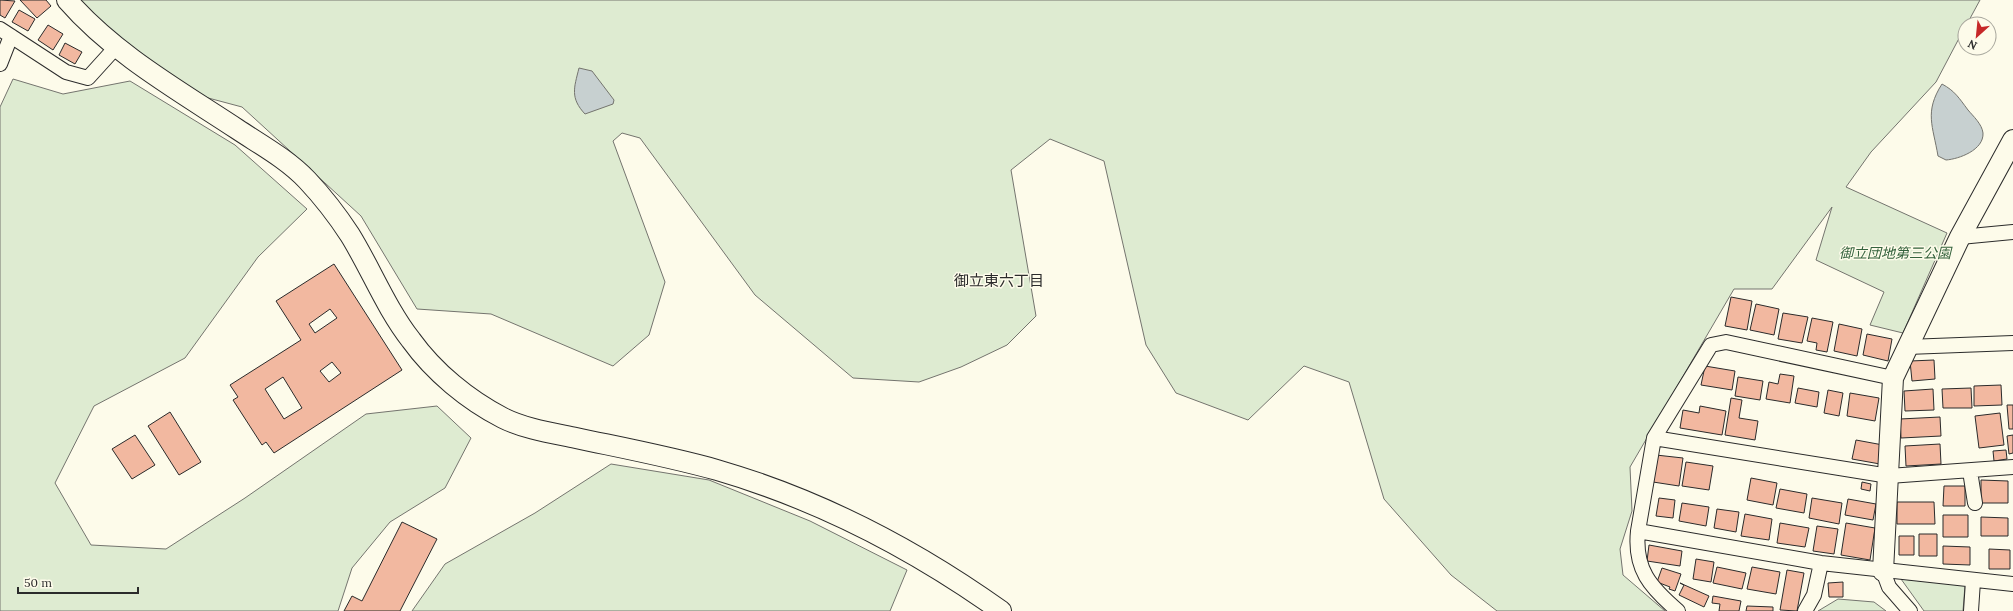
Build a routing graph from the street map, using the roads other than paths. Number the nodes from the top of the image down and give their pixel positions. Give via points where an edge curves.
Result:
1 (67, 0) edge
2 (5, 33) edge
3 (117, 46) junction
4 (0, 64) edge
5 (2013, 140) edge
6 (2013, 232) edge
7 (1960, 237) junction
8 (2013, 343) edge
9 (1907, 347) junction
10 (1893, 378) junction
11 (1654, 438) junction
12 (2013, 467) edge
13 (1970, 471) junction
14 (1889, 476) junction
15 (1975, 503) dead end
16 (1638, 531) junction
17 (1821, 563) junction
18 (1883, 571) junction
19 (1974, 580) junction
20 (2013, 584) edge
21 (1001, 611) edge
22 (1678, 611) edge
23 (1805, 611) edge
24 (1910, 611) edge
25 (1971, 611) edge

1 - 3 street
2 - 3 street via 66,72 88,78
2 - 4 street
3 - 21 street via 153,74 277,154 305,178 350,235 410,340 432,366 480,405 506,419 543,431 717,470 816,505 918,556
5 - 7 street
6 - 7 street
7 - 9 street
8 - 9 street
9 - 10 street
10 - 11 street via 1726,342 1711,345
10 - 14 street
11 - 14 street
11 - 16 street
12 - 13 street
13 - 14 street
13 - 15 street
14 - 18 street
16 - 17 street
16 - 22 street via 1636,548 1640,568 1661,596
17 - 18 street
17 - 23 street via 1814,595
18 - 19 street
18 - 24 street via 1889,587
19 - 20 street
19 - 25 street

